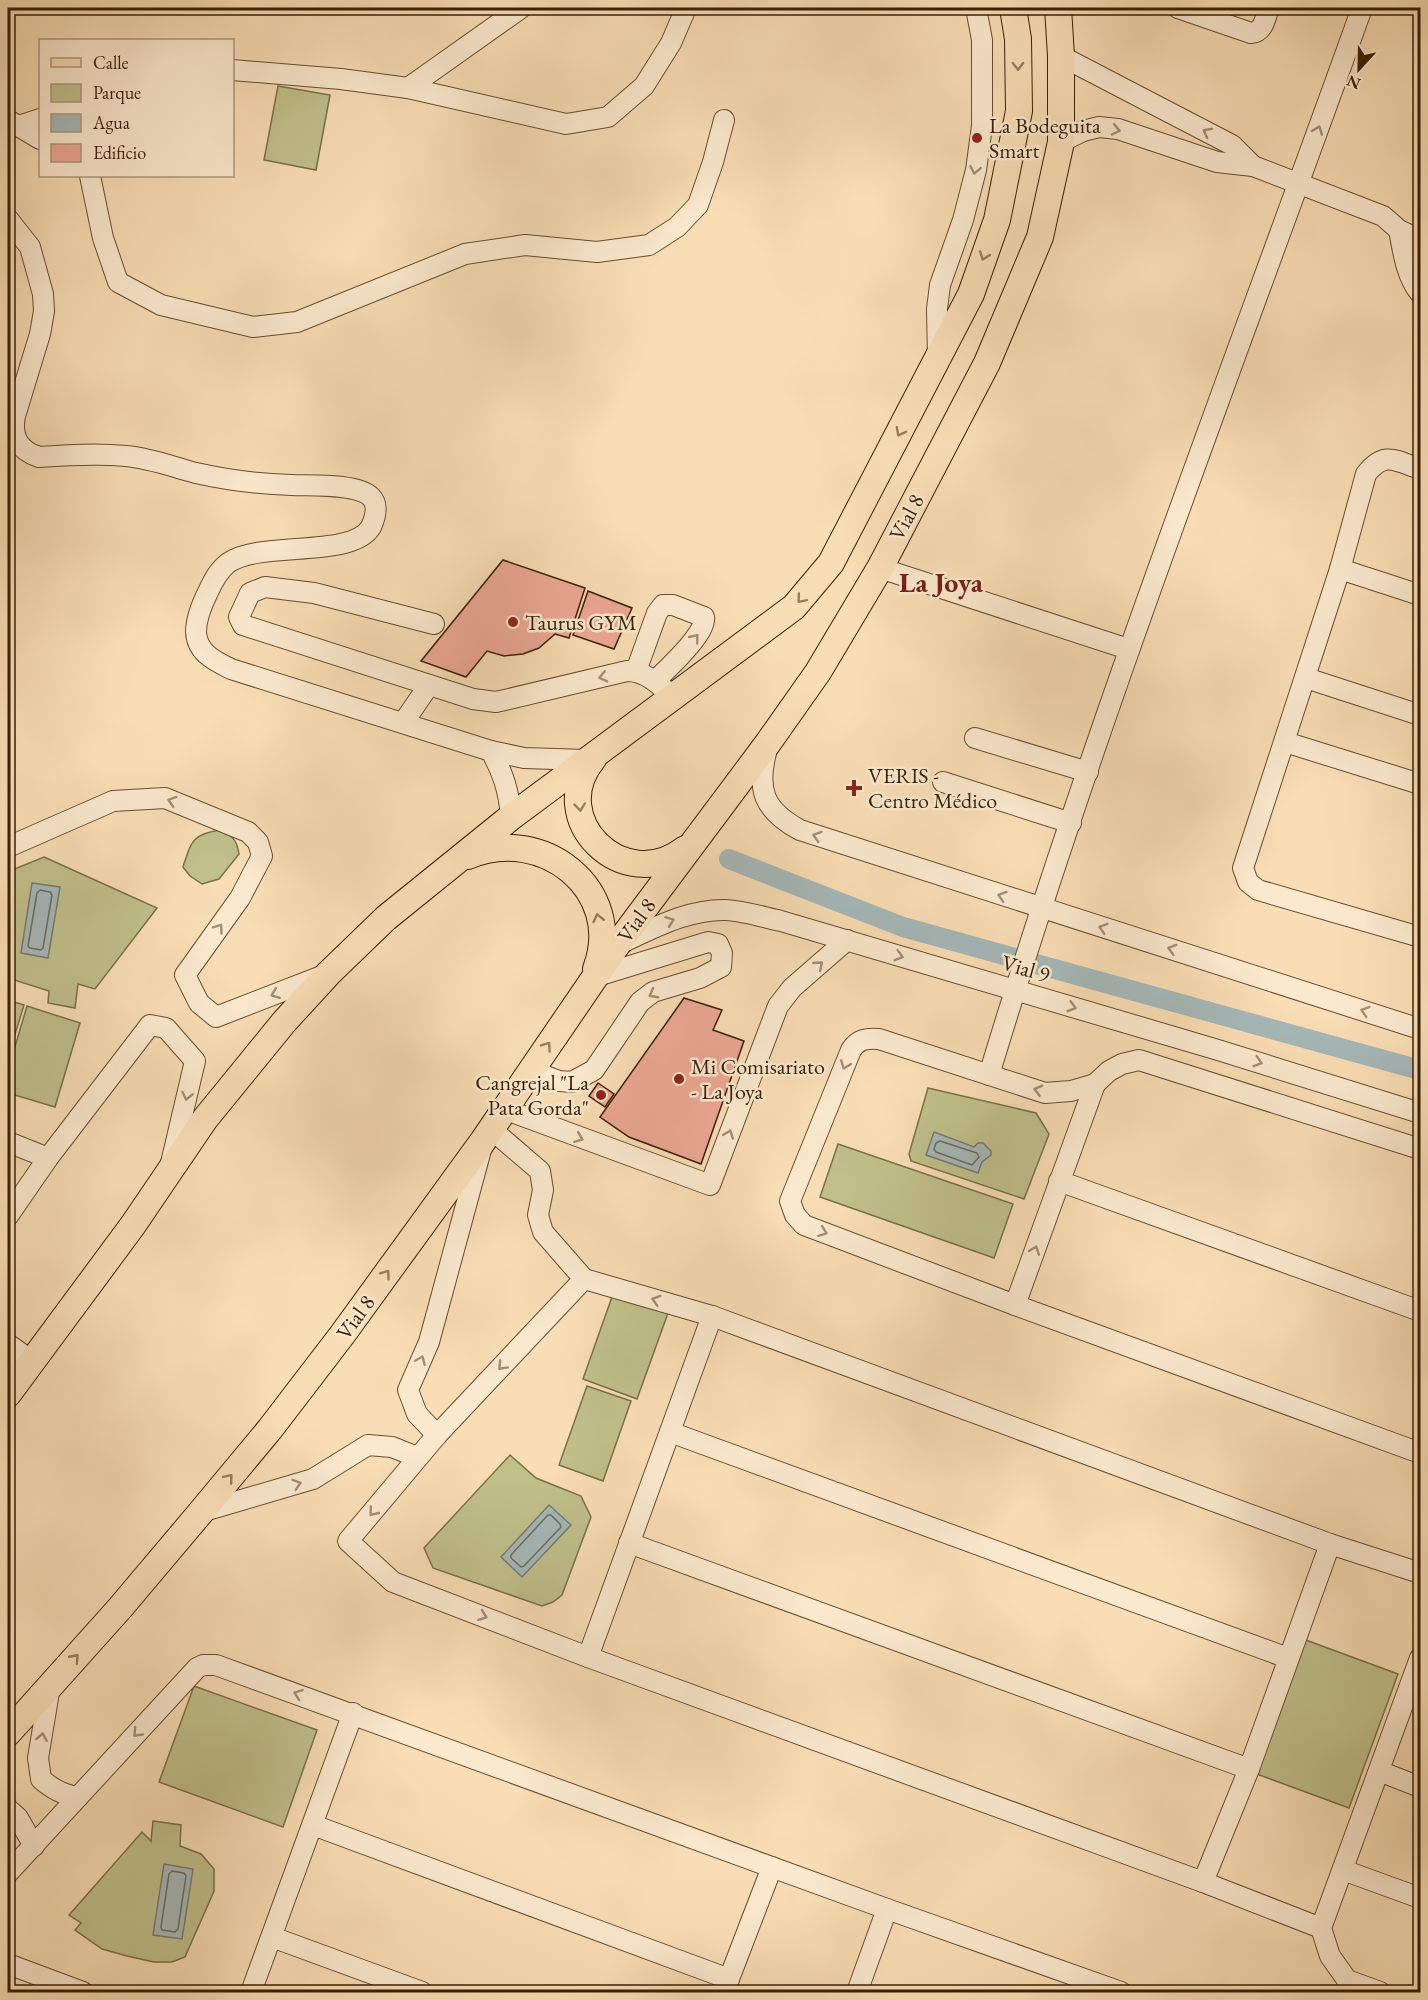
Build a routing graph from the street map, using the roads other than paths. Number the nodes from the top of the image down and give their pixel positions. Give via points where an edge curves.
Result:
1 (521, 8) edge
2 (686, 8) edge
3 (976, 8) edge
4 (1013, 8) edge
5 (1058, 8) edge
6 (1178, 8) edge
7 (1269, 8) edge
8 (1362, 8) edge
9 (1062, 56) junction
10 (234, 70) edge
11 (408, 88) junction
12 (39, 119) edge
13 (724, 120) dead end
14 (13, 123) edge
15 (39, 138) edge
16 (1061, 142) junction
17 (1253, 166) junction
18 (90, 177) edge
19 (1307, 188) junction
20 (8, 219) edge
21 (1399, 230) junction
22 (1420, 243) edge
23 (1420, 293) edge
24 (938, 358) junction
25 (1420, 469) edge
26 (880, 568) junction
27 (1340, 569) junction
28 (1420, 595) edge
29 (434, 624) dead end
30 (1128, 649) junction
31 (636, 671) junction
32 (1306, 678) junction
33 (429, 685) junction
34 (664, 689) junction
35 (1420, 715) edge
36 (403, 723) junction
37 (975, 738) dead end
38 (1285, 742) junction
39 (768, 743) junction
40 (490, 751) junction
41 (592, 757) junction
42 (1088, 772) junction
43 (943, 782) dead end
44 (1420, 784) edge
45 (511, 817) junction
46 (1071, 823) junction
47 (696, 837) junction
48 (8, 847) edge
49 (448, 866) junction
50 (1042, 909) junction
51 (1420, 937) edge
52 (847, 940) junction
53 (617, 945) junction
54 (329, 973) junction
55 (589, 985) junction
56 (1016, 990) junction
57 (1420, 1029) edge
58 (530, 1070) junction
59 (989, 1076) junction
60 (1095, 1084) junction
61 (1420, 1113) edge
62 (493, 1126) junction
63 (8, 1142) edge
64 (1420, 1149) edge
65 (48, 1158) junction
66 (169, 1171) junction
67 (1059, 1181) junction
68 (8, 1215) edge
69 (584, 1279) junction
70 (1015, 1305) junction
71 (1420, 1311) edge
72 (712, 1316) junction
73 (8, 1344) edge
74 (18, 1374) edge
75 (670, 1432) junction
76 (437, 1435) junction
77 (1420, 1453) edge
78 (417, 1458) junction
79 (201, 1512) junction
80 (630, 1543) junction
81 (1330, 1544) junction
82 (1420, 1573) edge
83 (588, 1656) junction
84 (1288, 1658) junction
85 (1420, 1658) edge
86 (1417, 1679) edge
87 (50, 1686) junction
88 (353, 1713) junction
89 (8, 1733) edge
90 (1249, 1769) junction
91 (1379, 1771) junction
92 (1420, 1787) edge
93 (78, 1797) junction
94 (8, 1809) edge
95 (313, 1825) junction
96 (34, 1846) junction
97 (772, 1867) junction
98 (1342, 1870) junction
99 (8, 1873) edge
100 (1203, 1881) junction
101 (1420, 1898) edge
102 (887, 1909) junction
103 (1322, 1928) junction
104 (272, 1937) junction
105 (8, 1964) edge
106 (727, 1986) edge
107 (83, 1992) edge
108 (251, 1992) edge
109 (422, 1992) edge
110 (857, 1992) edge
111 (1121, 1992) edge
112 (1380, 1992) edge

1 - 11 street
2 - 11 street via 644,86 608,117 566,124
3 -> 24 street via 982,40 982,126 963,220 940,285
4 -> 24 main road, Vial 8 via 1018,39 1019,111 997,220 971,294
5 - 9 main road, Vial 8
6 - 7 street via 1251,33 1261,29
19 -> 8 street
9 - 16 main road, Vial 8
17 -> 9 street via 1232,145
10 - 11 street
12 - 14 street
13 - 18 street via 698,205 677,227 649,245 597,252 525,245 465,254 297,322 253,327 162,305 118,282 103,238
14 - 15 street
16 -> 17 street via 1099,127 1118,129 1217,162
16 - 26 main road, Vial 8 via 1040,237 992,353
17 - 19 street
19 - 21 street via 1383,216
19 - 30 street
20 - 36 street via 30,247 44,311 12,427 16,440 39,457 126,456 218,477 268,485 336,487 358,490 371,497 376,513 364,536 322,546 263,552 230,562 216,575 206,596 196,636 210,658 231,669
21 - 22 street
21 - 23 street via 1405,261
24 -> 34 main road, Vial 8 via 831,563 794,607
25 - 27 street via 1390,459 1376,463 1366,474
26 - 30 street
26 - 39 main road, Vial 8 via 818,672
27 - 28 street
27 - 32 street
29 - 33 street via 314,593 265,587 250,592 239,617 243,625
30 - 42 street
31 -> 33 street via 496,702
31 - 34 street
34 -> 31 street via 704,626 704,618 673,605 663,605
32 - 35 street
32 - 38 street
33 - 36 street
34 - 41 main road, Vial 8
36 - 40 street
37 - 42 street
38 - 44 street
38 - 51 street via 1243,868 1248,882 1258,890
39 - 47 main road, Vial 8
50 -> 39 street via 785,822 773,812 762,787
40 - 41 street via 555,761
40 - 45 street via 502,772
41 - 45 main road, Vial 8
41 -> 47 main road via 582,776 578,802 585,828 601,849 625,862 652,864 677,855
42 - 46 street
43 - 46 street
45 - 49 main road, Vial 8
46 - 50 street
47 - 53 main road, Vial 8
54 -> 48 street via 216,1017 199,1003 184,975 240,898 262,856 258,842 248,831 165,798 113,801
49 - 54 main road, Vial 8
55 -> 49 main road via 597,966 601,935 595,905 573,873 541,852 510,847 480,851
50 - 56 street
57 -> 50 street
53 -> 52 street, Vial 9 via 684,916 725,910
52 -> 56 street, Vial 9
62 -> 52 street via 710,1185 778,1006 792,988
53 - 55 main road, Vial 8
54 - 66 main road, Vial 8 via 233,1083
58 -> 55 main road, Vial 8
55 -> 58 street via 708,942 718,944 722,953 721,967 700,978 653,992 640,1002 594,1070 573,1082
56 - 59 street
56 -> 61 street, Vial 9
58 - 62 main road, Vial 8
60 -> 59 street via 1045,1093
59 -> 70 street via 879,1039 858,1042 850,1050 790,1201 804,1225
60 - 64 street via 1109,1071 1138,1060
60 - 67 street
62 - 69 street via 540,1171 543,1190 538,1215 543,1232
76 -> 62 street via 417,1414 408,1390 429,1342
79 -> 62 main road, Vial 8 via 335,1344
63 - 65 street
65 -> 66 street via 150,1025 166,1028 195,1061
65 - 68 street
66 - 74 main road, Vial 8 via 133,1225
70 -> 67 street
67 - 71 street
72 -> 69 street
69 -> 76 street
70 - 77 street
72 - 75 street
72 - 81 street
73 - 74 street
75 - 80 street
75 - 84 street
76 - 78 street
79 -> 78 street via 313,1479 368,1445 392,1446
78 -> 83 street via 348,1541 393,1582
87 -> 79 main road, Vial 8
80 - 83 street
80 - 90 street
81 - 82 street
81 - 84 street
83 - 100 street
84 - 90 street
85 - 86 street
86 - 91 street
87 - 89 main road, Vial 8
93 -> 87 street via 53,1789 41,1779 38,1758
88 -> 93 street via 222,1666 203,1665
88 - 95 street
88 - 97 street
90 - 100 street
91 - 92 street
91 - 98 street
93 - 96 street
94 - 96 street via 18,1818
95 - 104 street
95 - 106 street
96 - 99 street
97 - 102 street
97 - 106 street
98 - 101 street
98 - 103 street
100 - 103 street
102 - 110 street
102 - 111 street
103 - 112 street via 1330,1956 1347,1980
104 - 108 street
104 - 109 street
105 - 107 street

